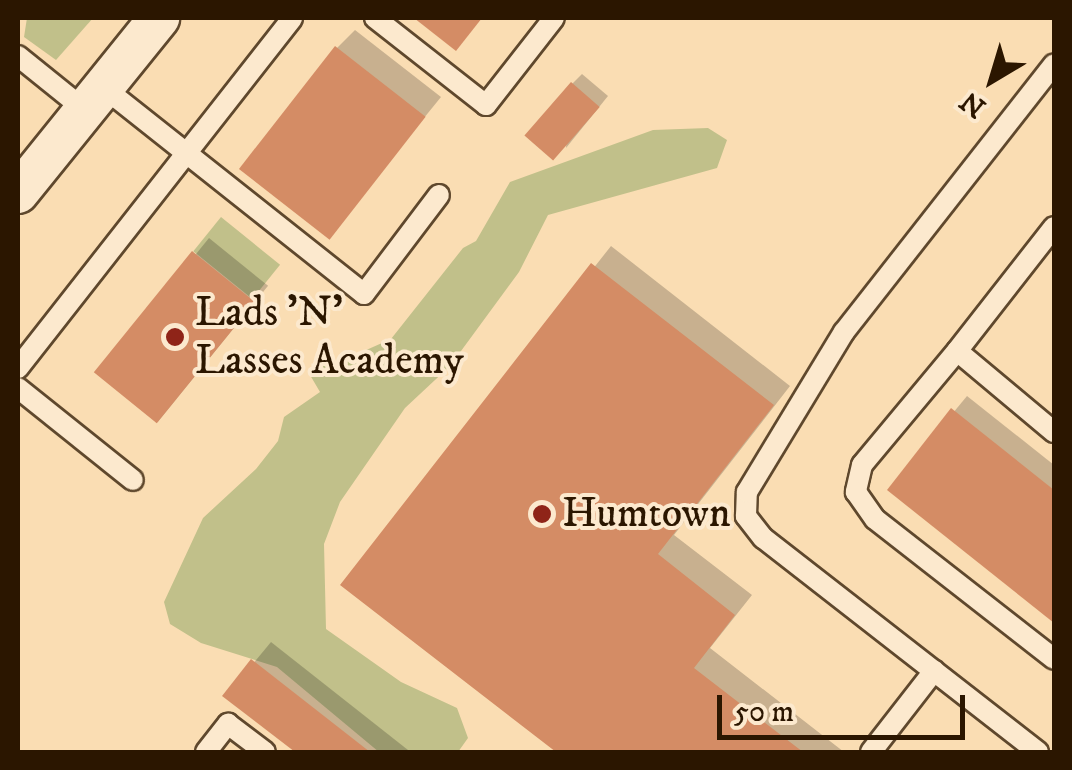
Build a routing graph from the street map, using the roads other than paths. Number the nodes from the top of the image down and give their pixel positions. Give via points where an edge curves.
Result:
1 (159, 18) edge
2 (292, 18) edge
3 (375, 18) edge
4 (554, 18) edge
5 (18, 56) edge
6 (1054, 64) edge
7 (94, 99) junction
8 (186, 153) junction
9 (18, 193) edge
10 (439, 195) dead end
11 (1054, 227) edge
12 (957, 352) junction
13 (18, 368) edge
14 (18, 388) edge
15 (1054, 432) edge
16 (134, 480) dead end
17 (1054, 659) edge
18 (934, 672) junction
19 (875, 751) edge
20 (206, 752) edge
21 (265, 752) edge
22 (1038, 752) edge

1 - 7 street
2 - 8 lane
3 - 4 lane via 486,105
5 - 7 lane
6 - 18 lane via 844,332 747,492 746,516 763,538
7 - 8 lane
7 - 9 street
8 - 10 lane via 364,294
8 - 13 lane
11 - 12 lane
12 - 15 lane
12 - 17 lane via 862,466 856,492 875,519
14 - 16 lane
18 - 19 lane
18 - 22 lane
20 - 21 lane via 228,724

